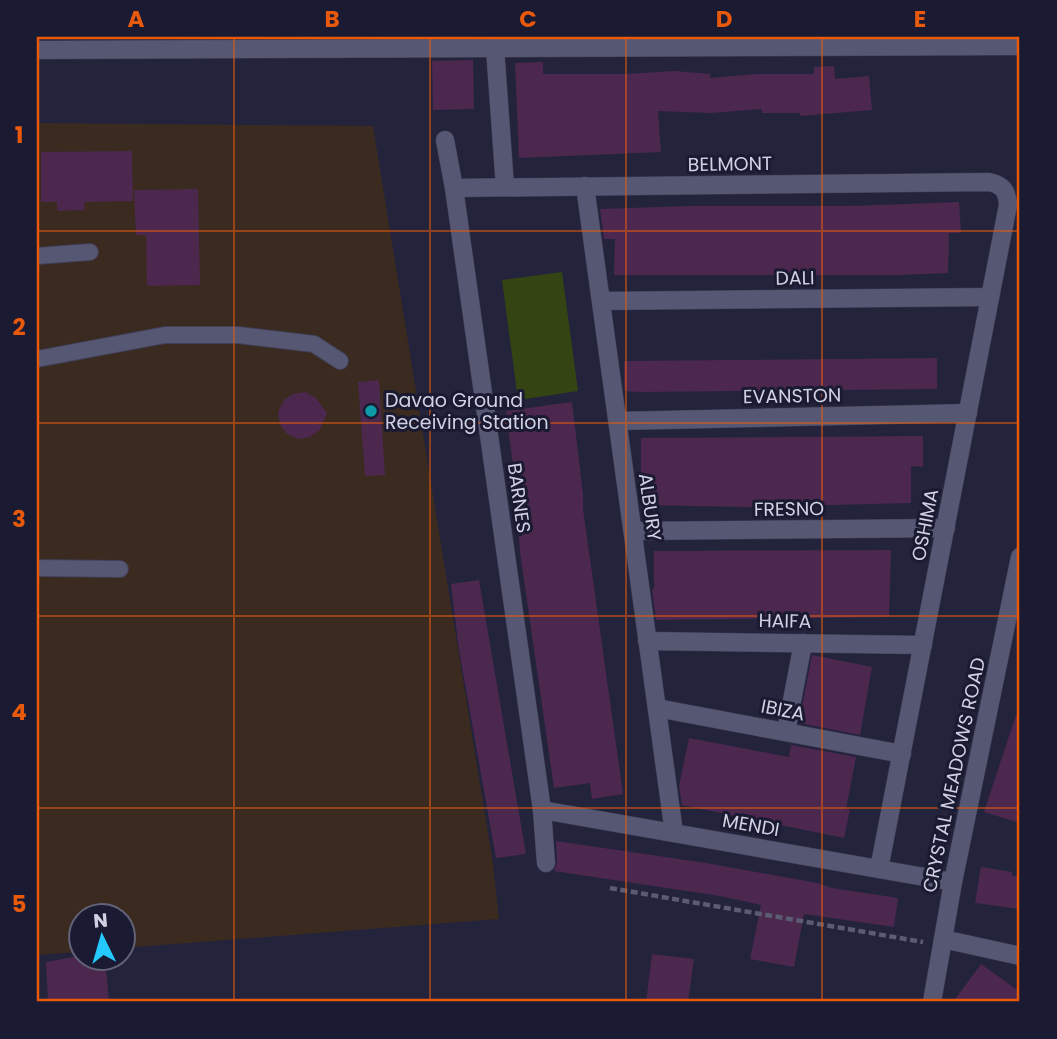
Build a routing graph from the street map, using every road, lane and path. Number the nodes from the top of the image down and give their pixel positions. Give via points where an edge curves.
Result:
1 (970, 41) edge
2 (1020, 46) edge
3 (495, 48) junction
4 (37, 50) edge
5 (444, 140) dead end
6 (505, 187) junction
7 (585, 187) junction
8 (454, 188) junction
9 (1004, 189) joint
10 (90, 252) dead end
11 (37, 256) edge
12 (990, 297) junction
13 (601, 302) junction
14 (37, 359) edge
15 (340, 361) dead end
16 (968, 413) junction
17 (618, 421) junction
18 (946, 528) junction
19 (632, 531) junction
20 (1020, 557) edge
21 (37, 568) edge
22 (120, 569) dead end
23 (648, 641) junction
24 (803, 643) junction
25 (923, 645) junction
26 (657, 708) junction
27 (786, 732) junction
28 (902, 754) junction
29 (542, 810) junction
30 (674, 833) junction
31 (546, 863) dead end
32 (879, 869) junction
33 (953, 882) junction
34 (610, 888) dead end
35 (942, 942) junction
36 (1020, 956) edge
37 (932, 1002) edge

1 - 2 street
1 - 3 street
3 - 4 street
3 - 6 street
5 - 8 street, BARNES
6 - 7 street, BELMONT
6 - 8 street, BELMONT
7 - 9 street, BELMONT via 989,183
7 - 13 street, ALBURY
8 - 29 street, BARNES
9 - 12 street, OSHIMA via 1008,205
10 - 11 lane
12 - 13 street, DALI
12 - 16 street, OSHIMA
13 - 17 street, ALBURY
14 - 15 lane via 165,335 238,335 314,344
16 - 17 street, EVANSTON
16 - 18 street, OSHIMA
17 - 19 street, ALBURY
18 - 19 street, FRESNO
18 - 25 street, OSHIMA
19 - 23 street, ALBURY
20 - 33 street, CRYSTAL MEADOWS ROAD
21 - 22 lane
23 - 24 street, HAIFA
23 - 26 street, ALBURY
24 - 25 street, HAIFA
24 - 27 street
25 - 28 street, OSHIMA
26 - 27 street, IBIZA
26 - 30 street, ALBURY
27 - 28 street, IBIZA
28 - 32 street, OSHIMA
29 - 30 street, MENDI
29 - 31 street, BARNES
30 - 32 street, MENDI
32 - 33 street, MENDI
33 - 35 street, CRYSTAL MEADOWS ROAD
34 - 35 path
35 - 36 street
35 - 37 street, CRYSTAL MEADOWS ROAD

